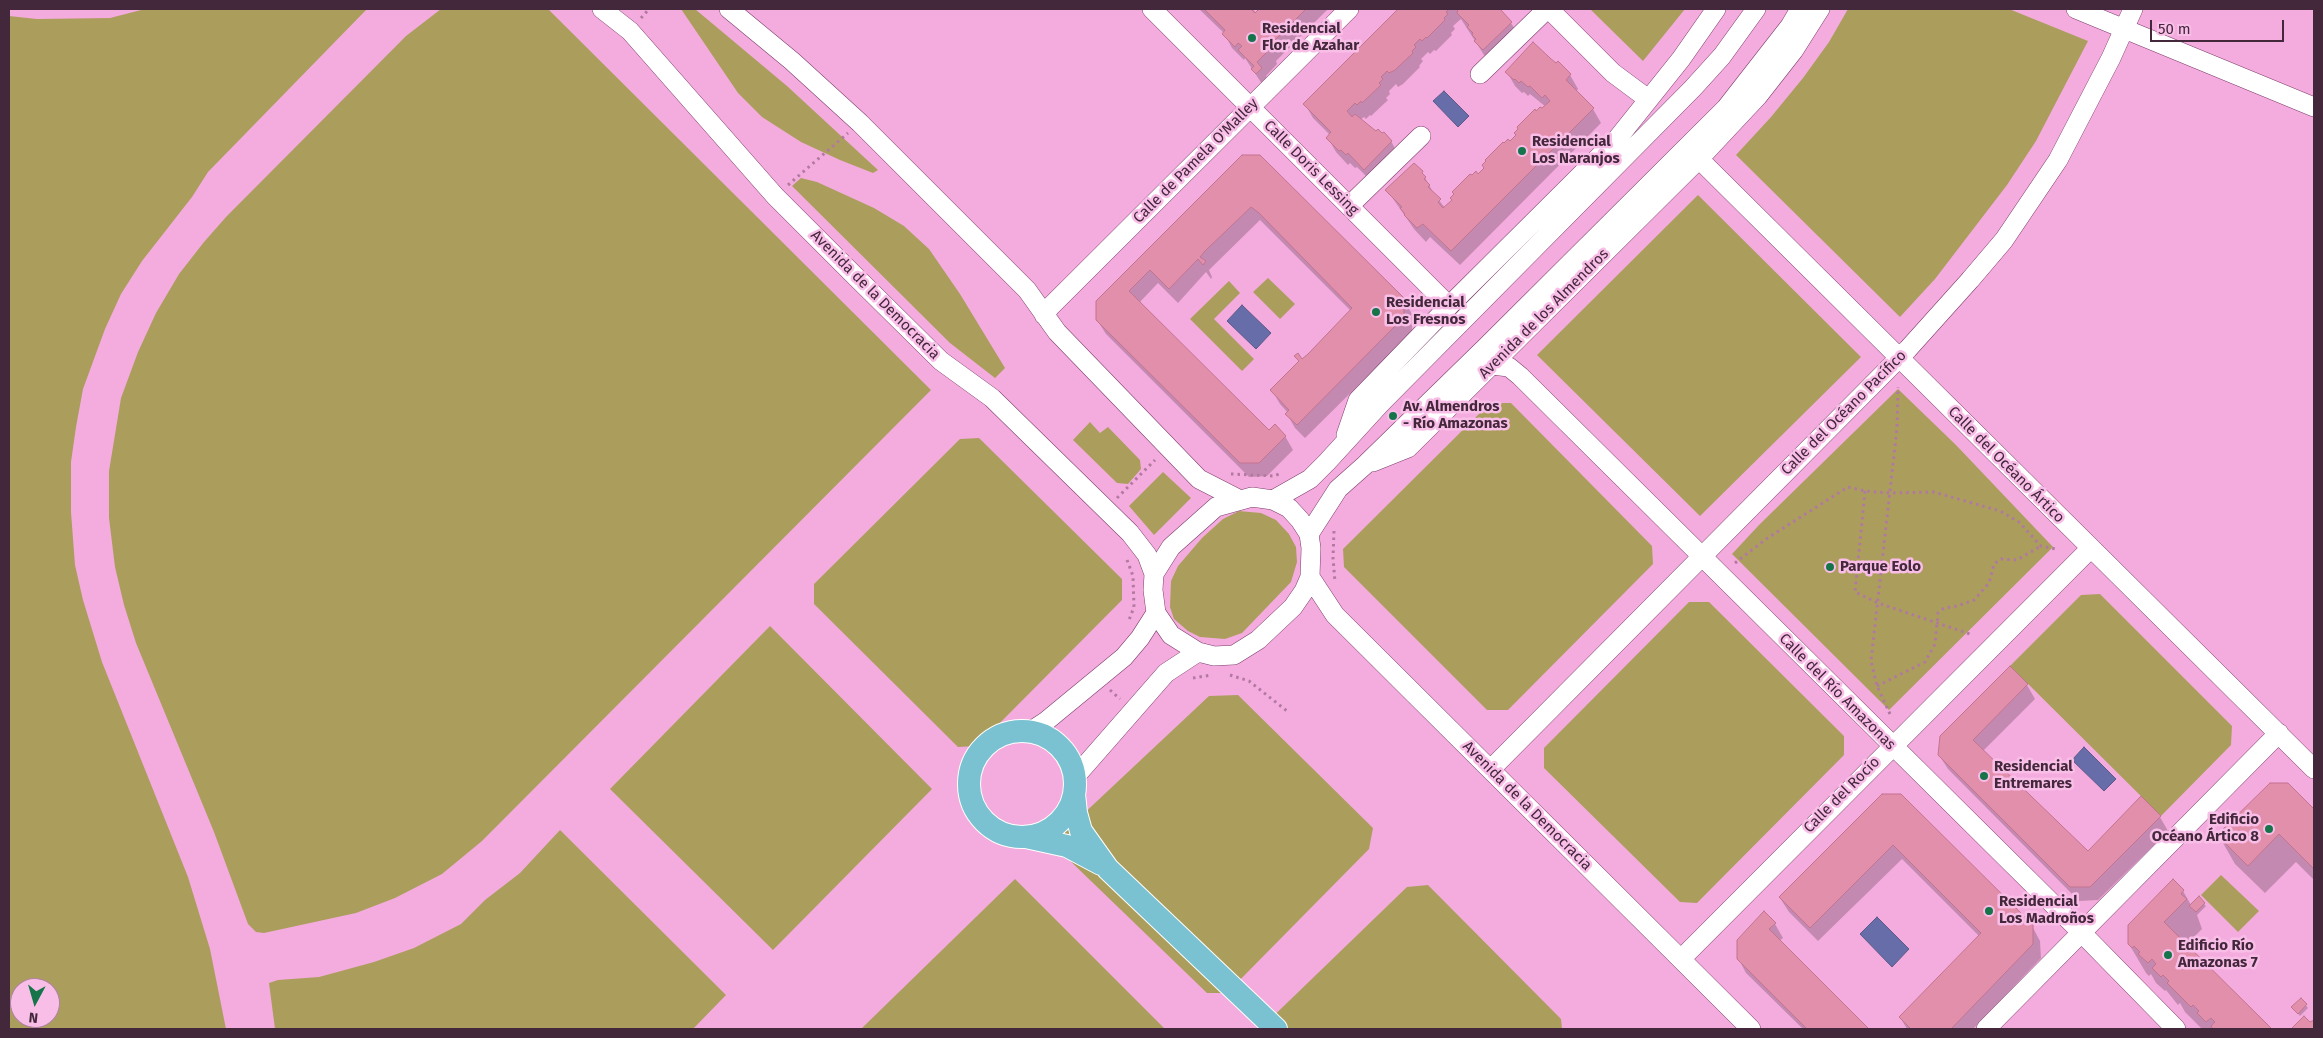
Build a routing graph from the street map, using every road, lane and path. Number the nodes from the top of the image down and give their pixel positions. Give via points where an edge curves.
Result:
1 (602, 9) edge
2 (729, 9) edge
3 (1152, 9) edge
4 (1349, 9) edge
5 (1548, 9) edge
6 (1716, 9) edge
7 (1756, 9) edge
8 (1800, 9) edge
9 (1820, 9) edge
10 (2076, 9) edge
11 (2132, 9) edge
12 (2124, 28) junction
13 (1758, 66) junction
14 (1480, 74) dead end
15 (1758, 96) junction
16 (1648, 99) junction
17 (1250, 107) junction
18 (2314, 108) edge
19 (860, 123) junction
20 (1421, 136) dead end
21 (1699, 159) junction
22 (1583, 173) junction
23 (775, 196) junction
24 (1577, 204) junction
25 (1350, 206) junction
26 (1627, 232) junction
27 (1594, 240) junction
28 (1449, 306) junction
29 (1044, 315) junction
30 (1900, 357) junction
31 (1492, 365) junction
32 (1898, 387) dead end
33 (1344, 442) junction
34 (1365, 465) junction
35 (1865, 491) junction
36 (1890, 493) junction
37 (1240, 500) junction
38 (1273, 500) junction
39 (1335, 529) dead end
40 (1308, 534) junction
41 (2041, 546) junction
42 (2056, 549) dead end
43 (2090, 549) junction
44 (1701, 557) junction
45 (1735, 563) dead end
46 (1154, 574) junction
47 (1310, 577) junction
48 (1338, 589) dead end
49 (1878, 603) junction
50 (1156, 613) junction
51 (1937, 623) junction
52 (1974, 635) dead end
53 (1198, 652) junction
54 (1877, 686) junction
55 (1890, 714) dead end
56 (1031, 731) junction
57 (2279, 733) junction
58 (1891, 746) junction
59 (1491, 769) junction
60 (2314, 769) edge
61 (1075, 786) junction
62 (1024, 836) junction
63 (1108, 869) junction
64 (2082, 933) junction
65 (1680, 959) junction
66 (1276, 1029) edge
67 (1751, 1029) edge
68 (1986, 1029) edge
69 (2176, 1029) edge

1 - 23 street, Avenida de la Democracia via 630,31
2 - 19 street
3 - 17 street, Calle Doris Lessing
4 - 17 street, Calle de Pamela O'Malley
5 - 14 street
5 - 16 street via 1613,73
6 - 16 street
7 - 24 street via 1722,56 1693,88
8 - 13 street, Avenida de los Almendros
9 - 15 street, Avenida de los Almendros via 1794,50
10 - 12 street
11 - 12 street, Calle del Océano Pacífico
12 - 18 street
12 - 30 street, Calle del Océano Pacífico via 2074,131 2032,200 2004,240
13 - 15 street
13 - 27 street, Avenida de los Almendros via 1726,108
15 - 21 street, Avenida de los Almendros
16 - 22 street
17 - 25 street, Calle Doris Lessing
17 - 29 street, Calle de Pamela O'Malley
19 - 23 path
19 - 29 street via 1027,290
20 - 25 street
21 - 26 street, Avenida de los Almendros
21 - 30 street, Calle del Océano Ártico
22 - 24 street
22 - 28 street
23 - 46 street, Avenida de la Democracia via 941,361 992,398 1106,509 1147,555
24 - 33 street
25 - 28 street, Calle Doris Lessing
26 - 27 street, Avenida de los Almendros
26 - 31 street, Avenida de los Almendros
27 - 34 street, Avenida de los Almendros
28 - 33 street via 1358,400
29 - 37 street via 1199,479
30 - 43 street, Calle del Océano Ártico
30 - 44 street, Calle del Océano Pacífico
31 - 34 street, Avenida de los Almendros via 1408,448
31 - 44 street, Calle del Río Amazonas via 1509,367 1520,376
32 - 36 path
33 - 38 street via 1310,479
34 - 40 street, Avenida de los Almendros via 1338,489
35 - 36 path
35 - 45 path via 1848,487 1766,539
35 - 49 path via 1855,592
36 - 41 path via 1934,492 2000,511 2019,522
36 - 49 path
37 - 38 street via 1252,497
37 - 46 street via 1216,507 1194,525 1171,547
38 - 40 street via 1289,508
39 - 48 path via 1333,558
40 - 47 street via 1312,548
41 - 42 path
41 - 51 path via 2017,560 2001,559 1994,564 1989,582 1974,600 1944,608 1938,613
43 - 57 street, Calle del Océano Ártico
43 - 58 street, Calle del Rocío
44 - 58 street, Calle del Río Amazonas
44 - 59 street, Calle del Océano Pacífico
46 - 50 street
47 - 53 street via 1293,607 1258,640 1234,655 1214,656
47 - 59 street, Avenida de la Democracia via 1335,615
49 - 51 path
49 - 54 path via 1871,661
50 - 53 street via 1171,635
50 - 56 street via 1124,657
51 - 52 path
51 - 54 path via 1935,644 1925,662
53 - 61 street via 1166,673
54 - 55 path
56 - 61 main road via 1048,736 1061,747 1070,761
56 - 62 main road via 1012,732 997,738 974,761 969,778 971,796 978,813 990,826 1006,834
57 - 60 street, Calle del Océano Ártico
57 - 64 street
58 - 64 street, Calle del Río Amazonas
58 - 65 street, Calle del Rocío
59 - 65 street, Avenida de la Democracia
61 - 62 main road via 1068,810 1057,823 1042,832
61 - 63 main road via 1076,813 1081,831
62 - 63 main road via 1067,846
63 - 66 main road
64 - 68 street
64 - 69 street, Calle del Río Amazonas
65 - 67 street, Avenida de la Democracia

